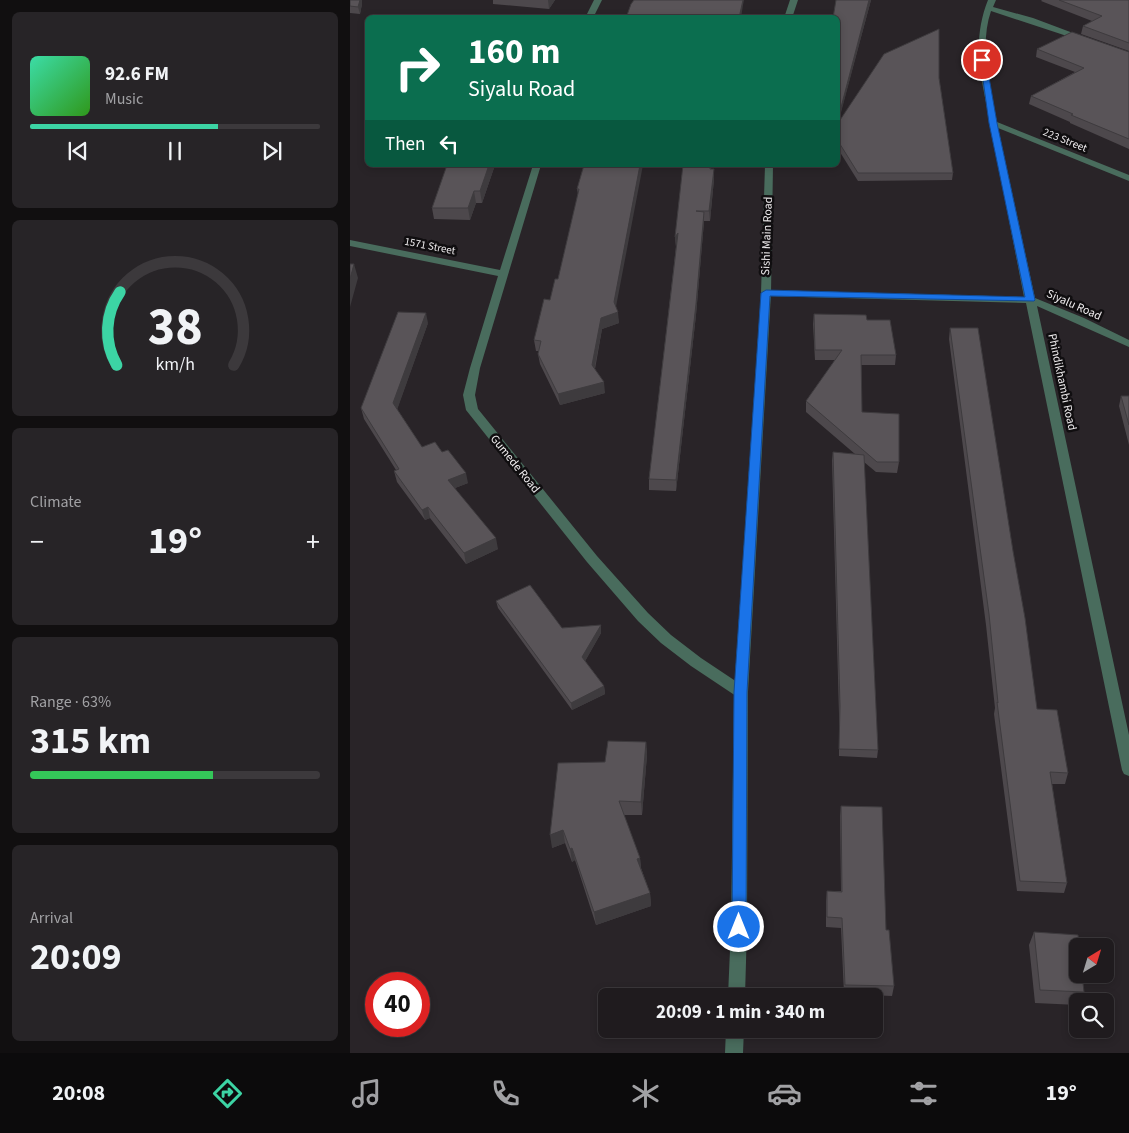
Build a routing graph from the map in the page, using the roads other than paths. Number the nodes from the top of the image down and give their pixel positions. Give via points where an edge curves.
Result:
1 (598, 0) edge
2 (794, 0) edge
3 (990, 4) edge
4 (590, 15) edge
5 (789, 15) edge
6 (1095, 43) edge
7 (993, 123) junction
8 (536, 167) edge
9 (769, 167) edge
10 (1129, 178) edge
11 (350, 243) edge
12 (504, 274) junction
13 (766, 293) junction
14 (1031, 300) junction
15 (1129, 344) edge
16 (741, 692) junction
17 (1129, 770) edge
18 (736, 988) edge
19 (735, 1038) edge
20 (734, 1053) edge

1 - 4 street
2 - 5 street
3 - 6 street
3 - 7 street, Phindikhambi Road via 983,32 982,60
7 - 10 street, 223 Street
7 - 14 street, Phindikhambi Road
8 - 12 street, Gumede Road
9 - 13 street, Sishi Main Road
11 - 12 street, 1571 Street
12 - 16 street, Gumede Road via 469,395 472,410 643,617 688,656
13 - 14 street, Siyalu Road
13 - 16 street, Sishi Main Road
14 - 15 street, Siyalu Road
14 - 17 street, Phindikhambi Road
16 - 18 street, Sishi Main Road
19 - 20 street

